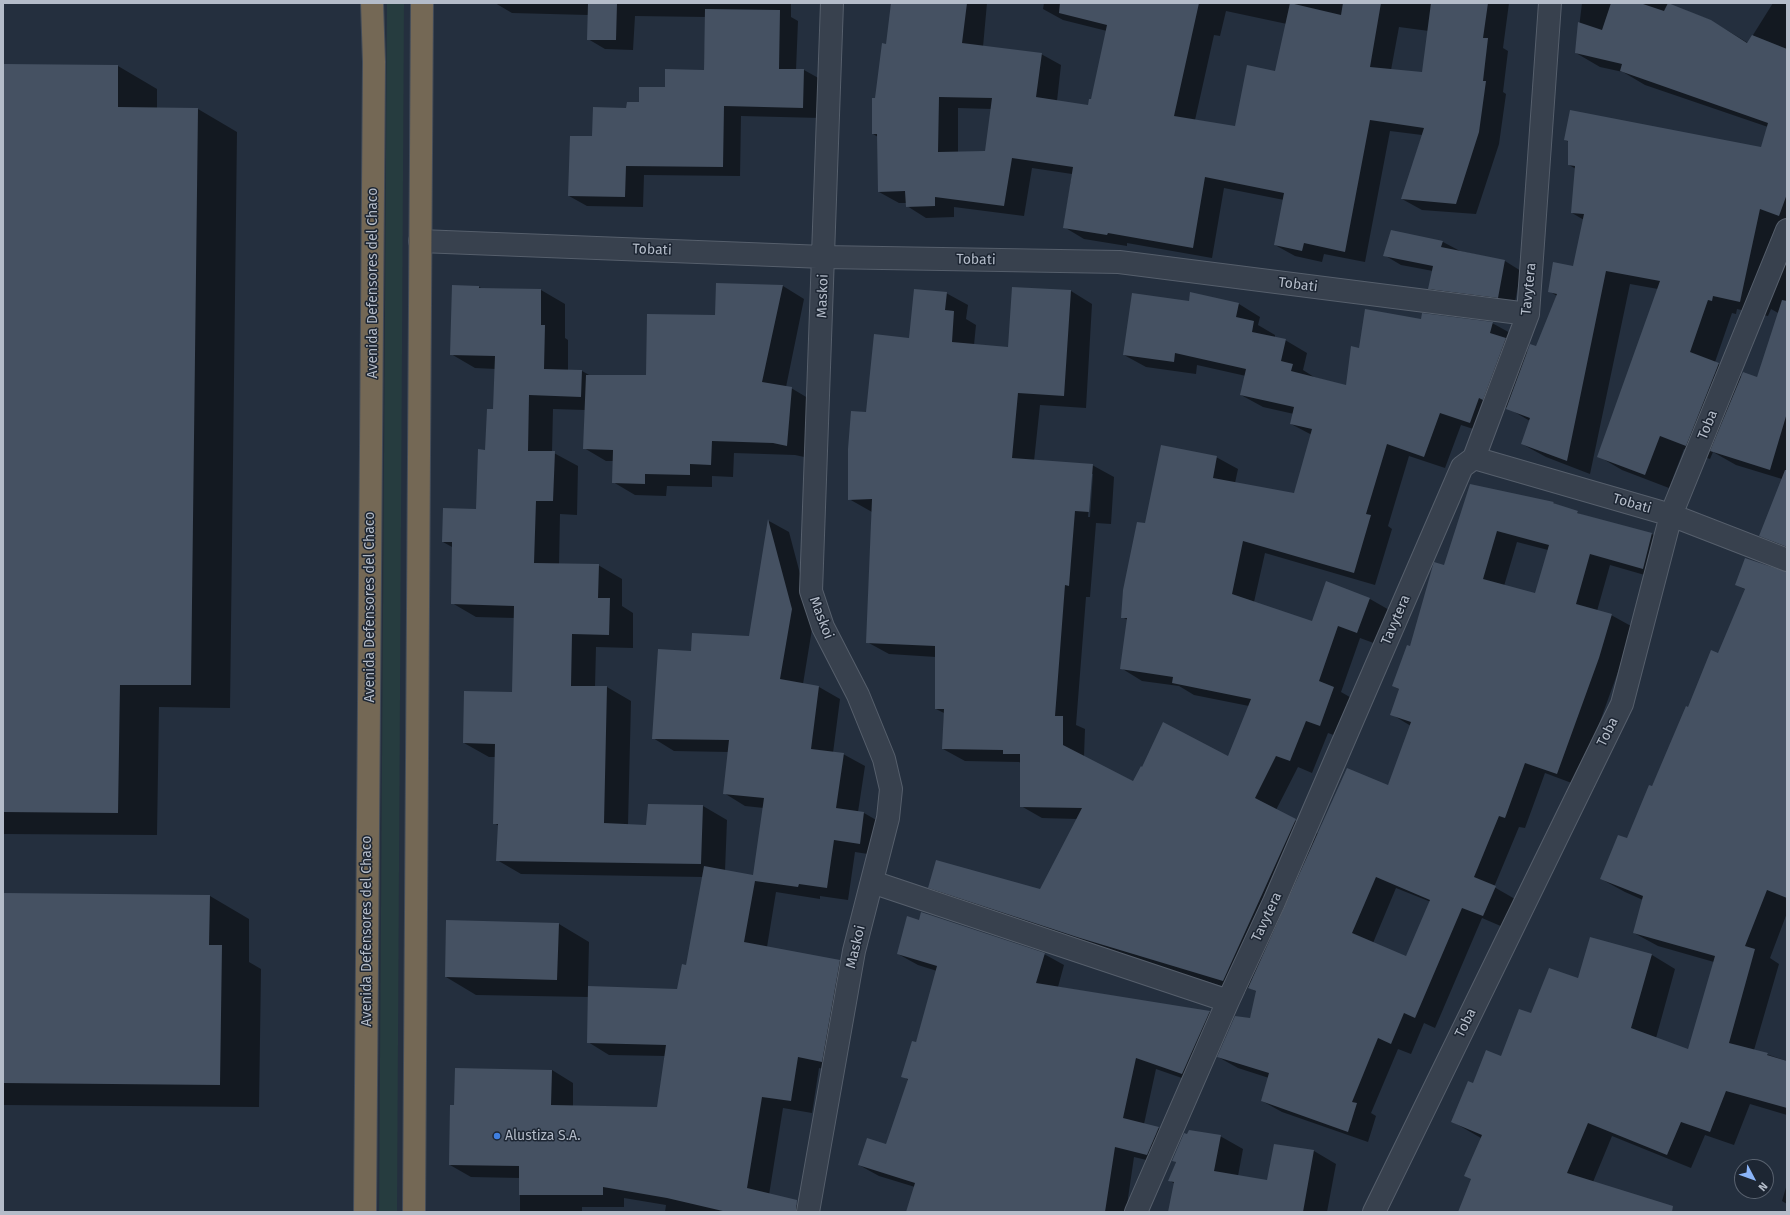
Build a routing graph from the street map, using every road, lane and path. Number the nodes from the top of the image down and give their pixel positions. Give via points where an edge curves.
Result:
1 (372, 3) edge
2 (422, 3) edge
3 (832, 3) edge
4 (1550, 3) edge
5 (1787, 230) edge
6 (420, 241) junction
7 (824, 257) junction
8 (1528, 314) junction
9 (1474, 458) junction
10 (1671, 515) junction
11 (1787, 560) edge
12 (872, 882) junction
13 (1228, 1000) junction
14 (365, 1212) edge
15 (414, 1212) edge
16 (808, 1212) edge
17 (1136, 1212) edge
18 (1374, 1212) edge

1 - 14 highway, Avenida Defensores del Chaco via 374,70
2 - 6 highway
3 - 7 street, Maskoi
4 - 8 street, Tavytera
5 - 10 street, Toba
6 - 7 street, Tobati
6 - 15 highway
7 - 8 street, Tobati via 1119,262
7 - 12 street, Maskoi via 811,591 823,627 858,695 884,758 891,790 888,818
8 - 9 street, Tavytera
9 - 10 street, Tobati
9 - 13 street, Tavytera via 1462,467 1274,902
10 - 11 street, Tobati
10 - 18 street, Toba via 1622,704
12 - 13 street
12 - 16 street, Maskoi via 854,951
13 - 17 street, Tavytera

